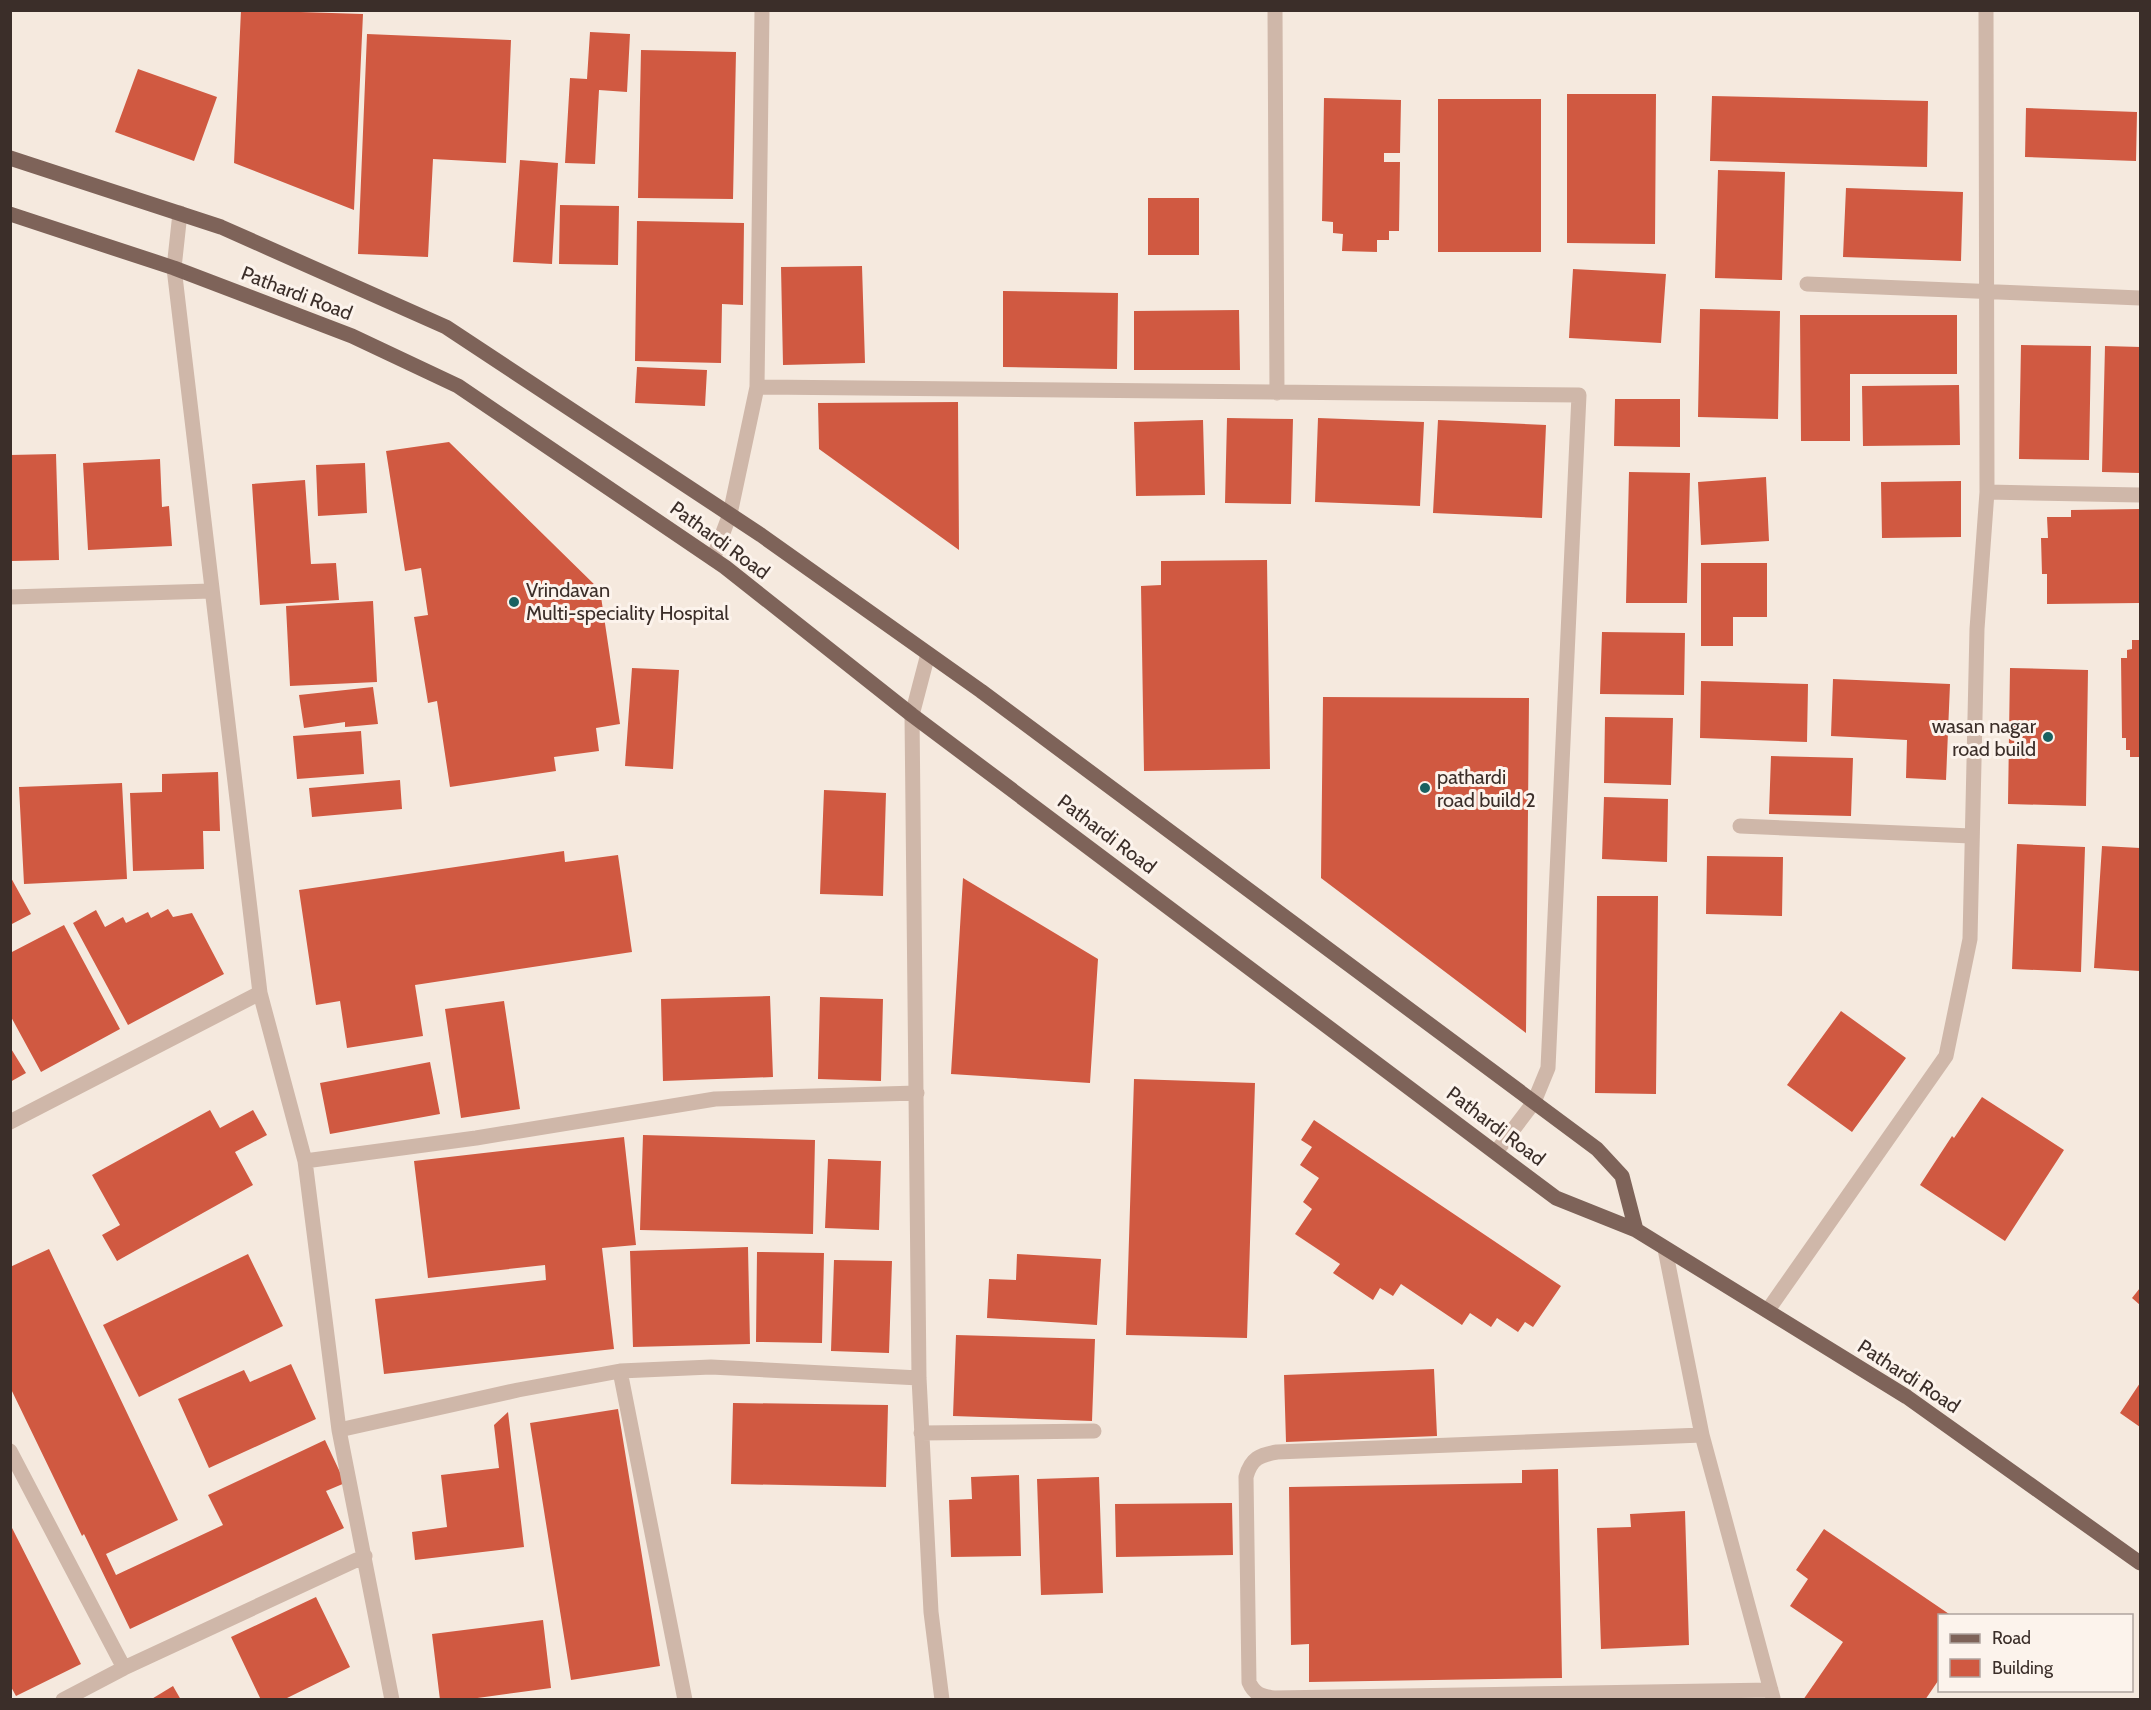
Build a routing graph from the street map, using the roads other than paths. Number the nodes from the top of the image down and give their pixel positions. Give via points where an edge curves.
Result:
1 (762, 10) edge
2 (1275, 10) edge
3 (1986, 10) edge
4 (10, 158) edge
5 (180, 213) junction
6 (10, 214) edge
7 (174, 268) junction
8 (1807, 284) dead end
9 (1986, 291) junction
10 (2140, 298) edge
11 (758, 387) junction
12 (1277, 393) junction
13 (1987, 492) junction
14 (2140, 495) edge
15 (730, 514) junction
16 (713, 559) junction
17 (211, 591) junction
18 (10, 597) edge
19 (928, 654) junction
20 (912, 715) junction
21 (1740, 826) dead end
22 (1971, 836) junction
23 (260, 993) junction
24 (917, 1093) junction
25 (1534, 1102) junction
26 (10, 1122) edge
27 (1496, 1152) junction
28 (305, 1161) junction
29 (1636, 1230) junction
30 (1665, 1249) junction
31 (1768, 1310) junction
32 (620, 1371) junction
33 (919, 1378) junction
34 (339, 1430) junction
35 (1094, 1431) dead end
36 (921, 1433) junction
37 (1702, 1435) junction
38 (10, 1451) edge
39 (364, 1556) junction
40 (2140, 1563) edge
41 (124, 1668) junction
42 (1773, 1695) edge
43 (63, 1700) edge
44 (392, 1700) edge
45 (685, 1700) edge
46 (942, 1700) edge

1 - 11 street
2 - 12 street
3 - 9 street
4 - 5 main road
5 - 7 street
5 - 15 main road via 221,227 446,327
6 - 7 main road, Pathardi Road
7 - 16 main road, Pathardi Road via 352,336 458,386
7 - 17 street
8 - 9 street
9 - 10 street
9 - 13 street
11 - 12 street
11 - 15 street
12 - 25 street via 1579,395 1548,1068
13 - 14 street
13 - 22 street via 1977,629
15 - 16 street
15 - 19 main road
16 - 20 main road, Pathardi Road
17 - 18 street
17 - 23 street
19 - 20 street
19 - 25 main road
20 - 24 street
20 - 27 main road, Pathardi Road
21 - 22 street
22 - 31 street via 1970,939 1946,1056
23 - 26 street
23 - 28 street
24 - 28 street via 715,1099
24 - 33 street
25 - 27 street
25 - 29 main road via 1597,1149 1622,1176
27 - 29 main road, Pathardi Road via 1556,1197
28 - 34 street
29 - 30 main road, Pathardi Road
30 - 31 main road, Pathardi Road
30 - 37 street
31 - 40 main road, Pathardi Road via 1907,1396
32 - 33 street via 711,1367
32 - 34 street
32 - 45 street
33 - 36 street
34 - 39 street
35 - 36 street
36 - 46 street via 931,1612
37 - 42 street
37 - 42 street via 1261,1455 1249,1466 1246,1477 1249,1682 1253,1691 1274,1698
38 - 41 street
39 - 41 street
39 - 44 street
41 - 43 street

